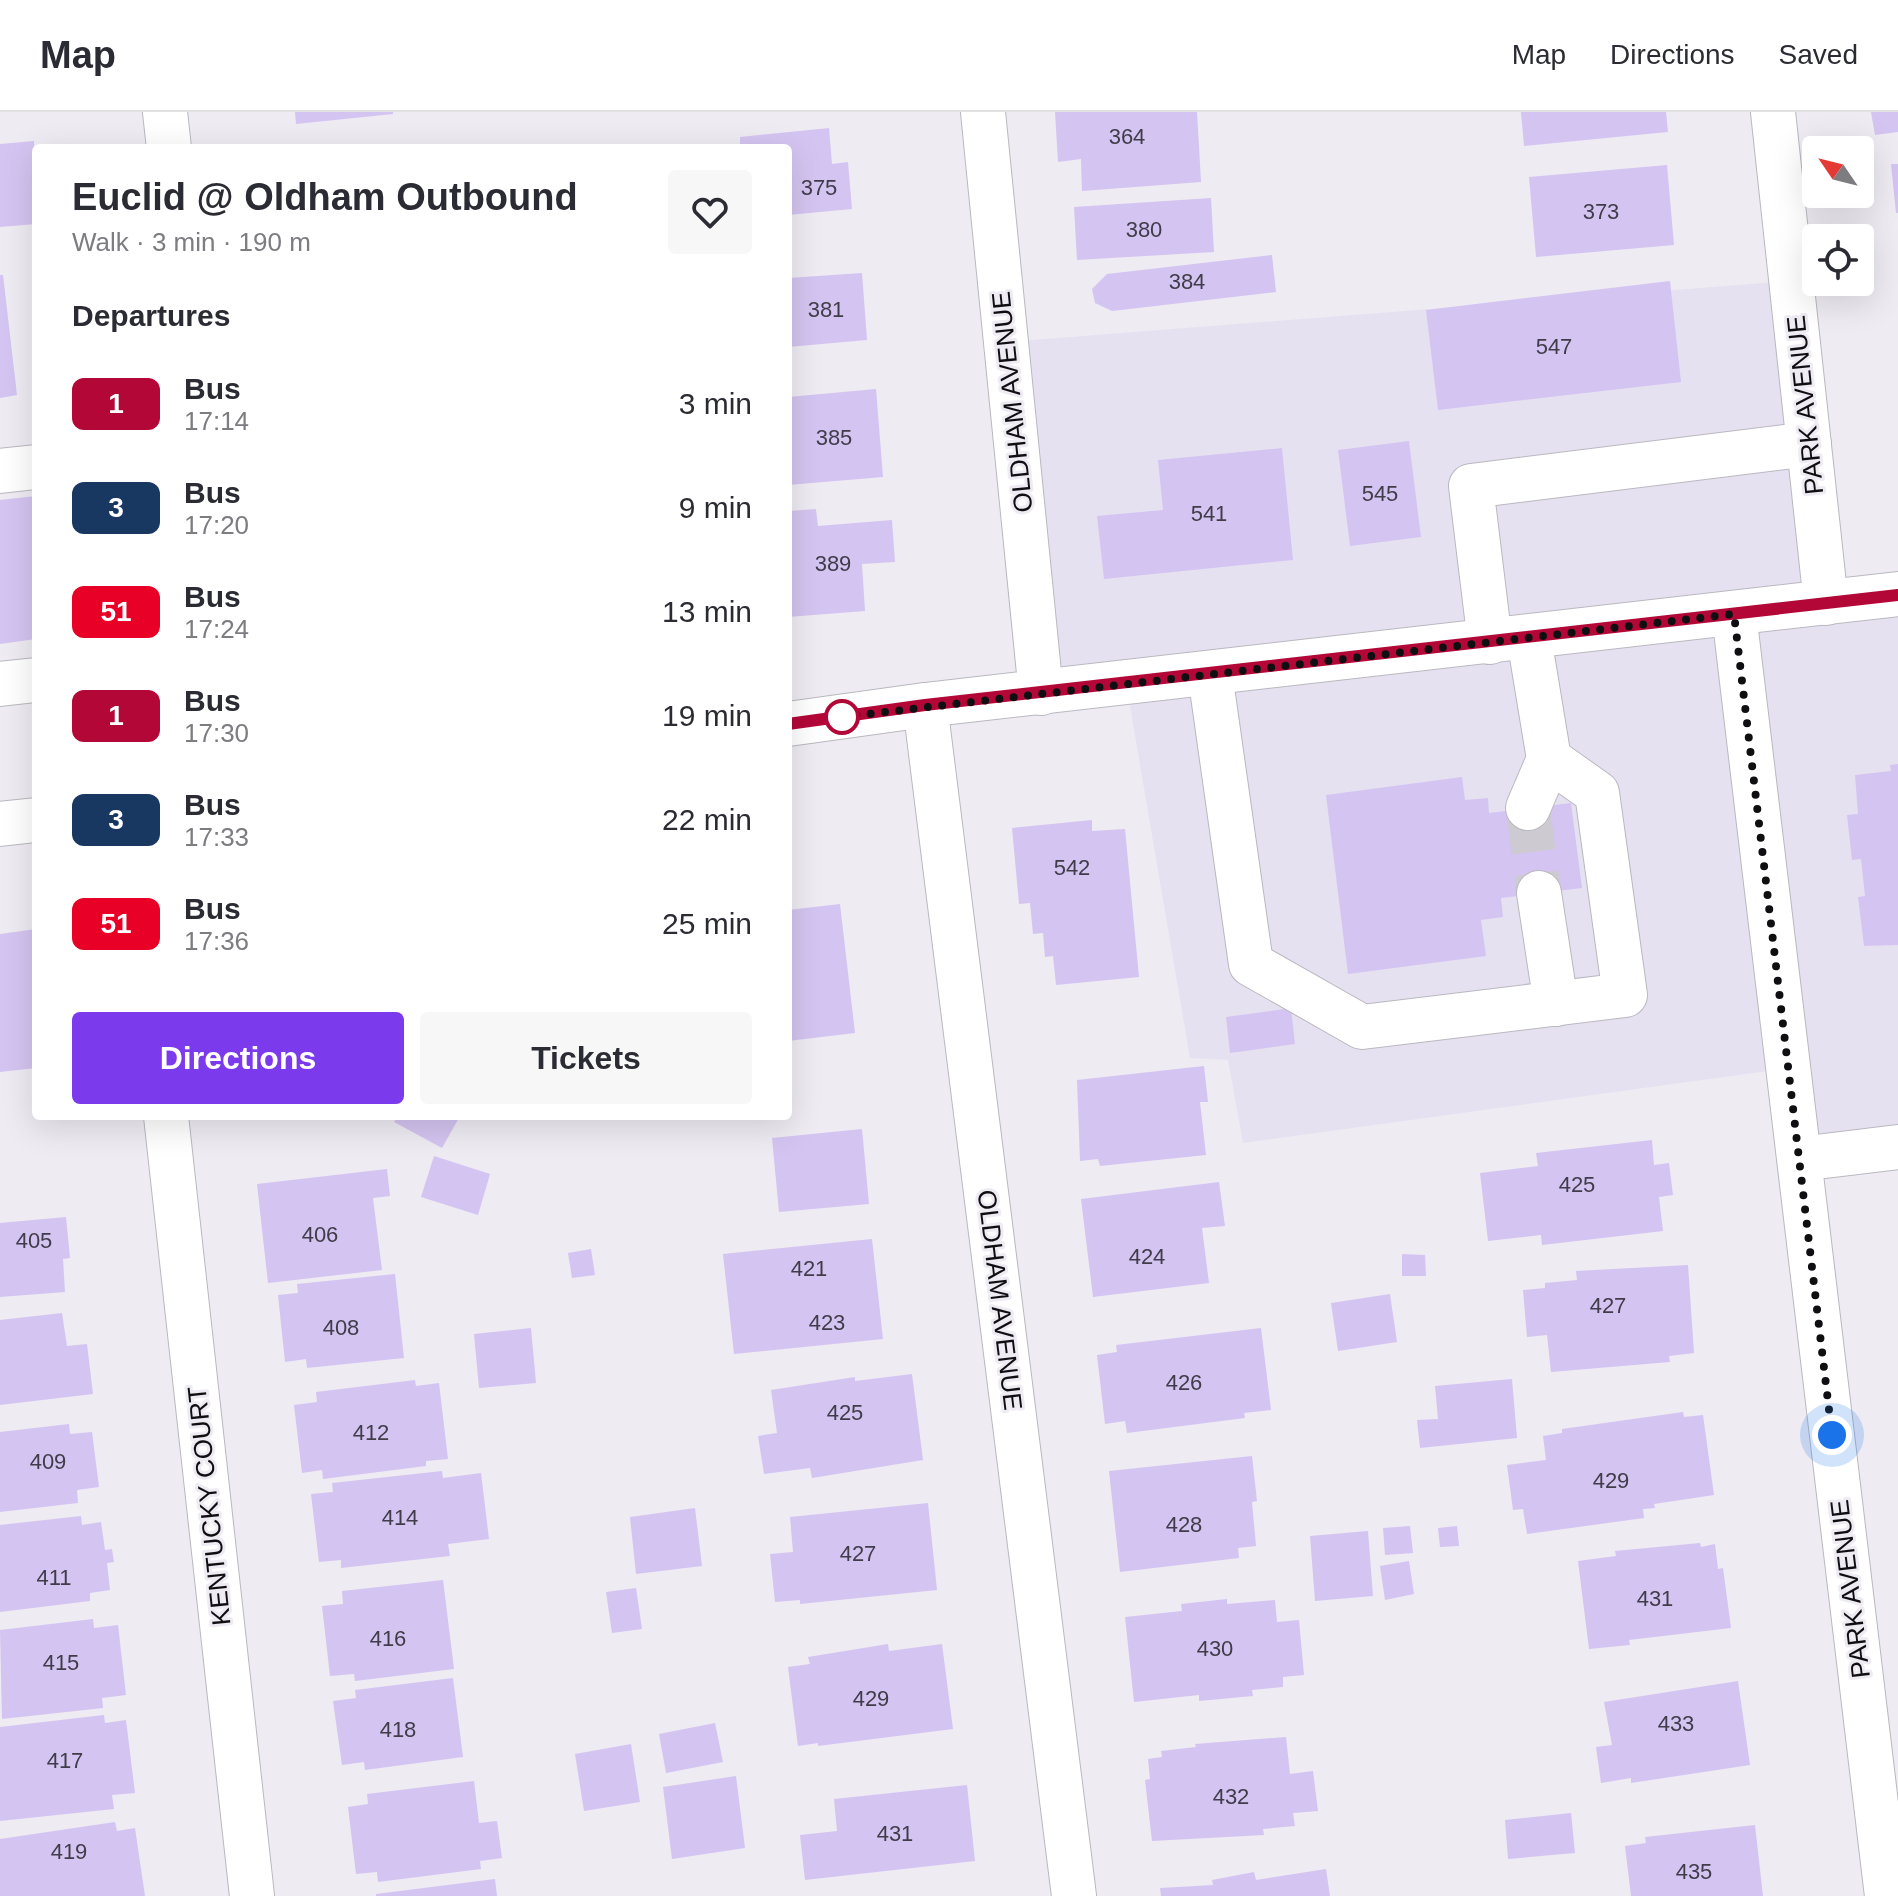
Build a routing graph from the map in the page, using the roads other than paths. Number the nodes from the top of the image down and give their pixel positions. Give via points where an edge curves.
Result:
1 (165, 112) edge
2 (983, 112) edge
3 (1773, 112) edge
4 (169, 144) edge
5 (1809, 444) junction
6 (32, 467) edge
7 (0, 471) edge
8 (1898, 594) edge
9 (1826, 603) junction
10 (1734, 614) junction
11 (1510, 640) junction
12 (1210, 674) junction
13 (32, 680) edge
14 (0, 684) edge
15 (1041, 693) junction
16 (925, 705) junction
17 (792, 723) edge
18 (1549, 759) junction
19 (1528, 808) tunnel mouth
20 (32, 820) edge
21 (0, 824) edge
22 (1539, 893) tunnel mouth
23 (1556, 1004) junction
24 (166, 1120) edge
25 (1898, 1147) edge
26 (1800, 1159) junction
27 (252, 1896) edge
28 (1074, 1896) edge
29 (1887, 1896) edge

1 - 4 street
2 - 15 street, OLDHAM AVENUE
3 - 5 street, PARK AVENUE
5 - 9 street, PARK AVENUE
5 - 11 street via 1471,486
6 - 7 street
8 - 9 street
9 - 10 street
10 - 11 street
10 - 26 street, PARK AVENUE
11 - 12 street
11 - 18 street
12 - 15 street
12 - 23 street via 1251,964 1362,1027
13 - 14 street
15 - 16 street
16 - 17 street
16 - 28 street, OLDHAM AVENUE
18 - 19 street
18 - 23 street via 1597,793 1625,995
20 - 21 street
22 - 23 street
24 - 27 street, KENTUCKY COURT
25 - 26 street
26 - 29 street, PARK AVENUE

